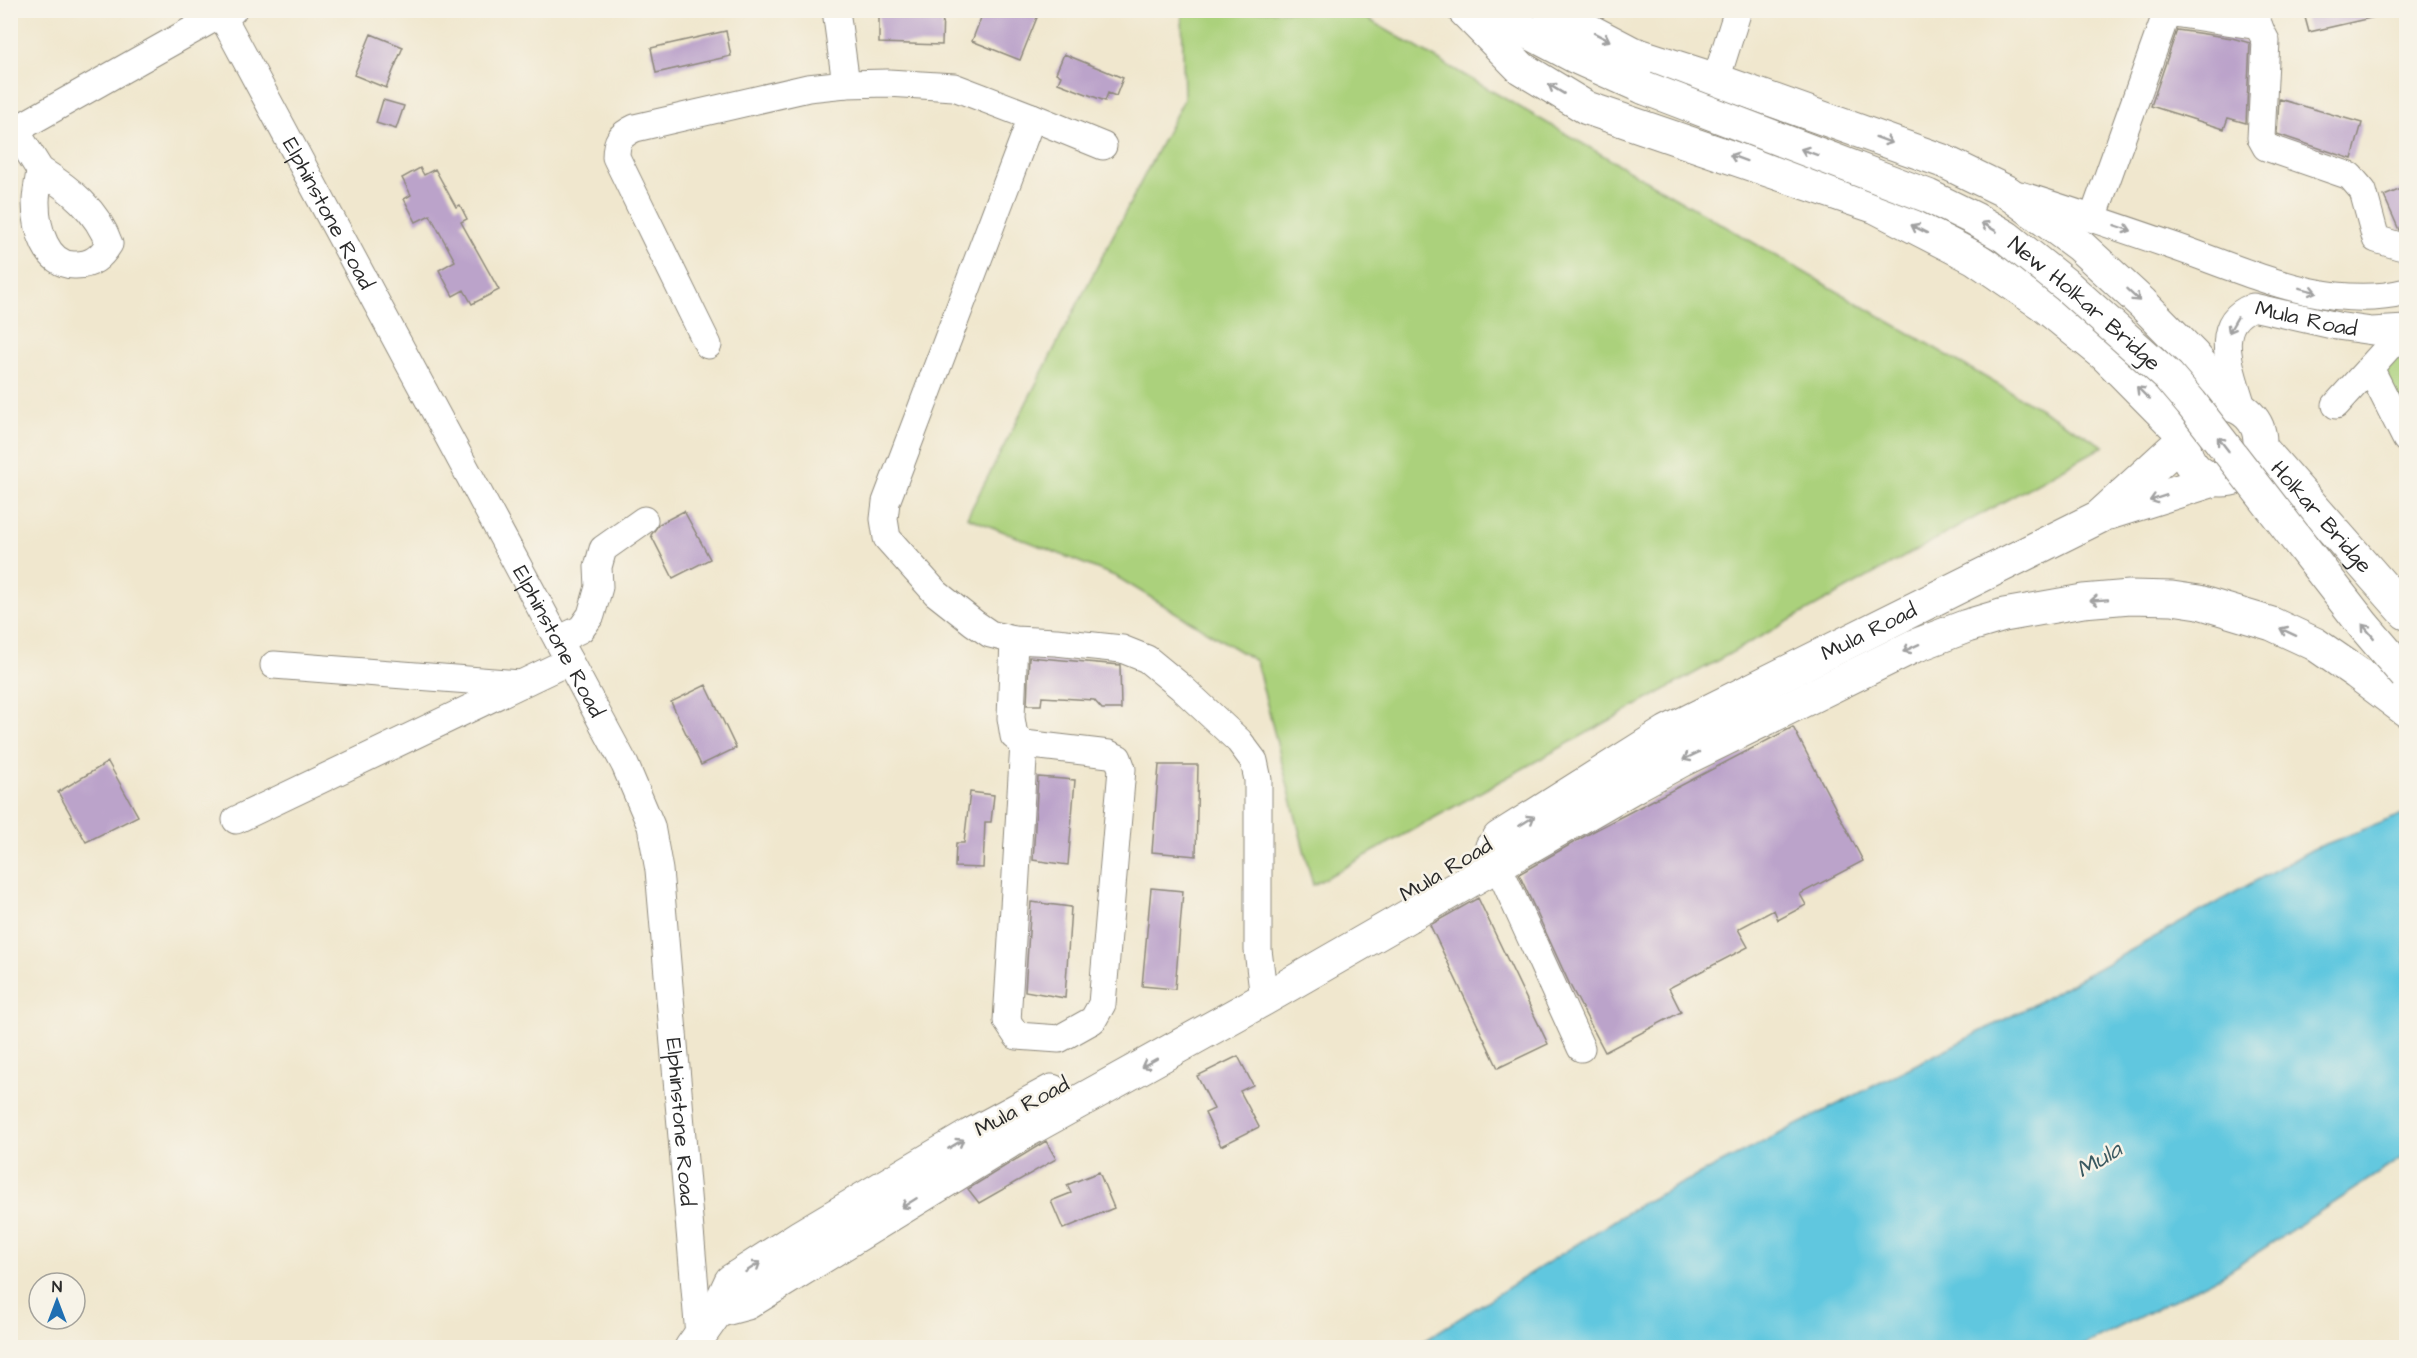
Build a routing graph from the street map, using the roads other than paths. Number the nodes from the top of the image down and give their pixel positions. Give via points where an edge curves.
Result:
1 (836, 10) edge
2 (1464, 10) edge
3 (1487, 10) edge
4 (1550, 10) edge
5 (1738, 10) edge
6 (224, 12) edge
7 (2254, 18) edge
8 (1716, 80) junction
9 (846, 84) junction
10 (1032, 117) junction
11 (13, 132) edge
12 (1103, 146) dead end
13 (40, 170) dead end
14 (2007, 192) junction
15 (2093, 218) junction
16 (2406, 244) edge
17 (2406, 292) edge
18 (2405, 329) edge
19 (708, 345) dead end
20 (2370, 368) junction
21 (2336, 405) dead end
22 (2238, 408) junction
23 (2184, 437) junction
24 (2406, 438) edge
25 (2260, 447) junction
26 (2214, 480) junction
27 (2099, 517) junction
28 (644, 520) dead end
29 (2406, 613) edge
30 (1014, 640) junction
31 (564, 650) junction
32 (274, 665) dead end
33 (2406, 675) edge
34 (521, 684) junction
35 (2406, 710) edge
36 (1024, 744) junction
37 (1635, 775) junction
38 (236, 820) dead end
39 (1493, 855) junction
40 (1263, 988) junction
41 (1581, 1048) dead end
42 (703, 1331) edge

1 - 9 street
23 -> 2 main road via 2105,355 2041,303 1975,258 1876,207 1587,108 1521,68
33 -> 3 main road, New Holkar Bridge, bridge via 2168,376 2006,237 1928,196 1645,88
4 -> 8 main road via 1632,53
5 - 8 street
6 - 11 street
6 - 31 street, Elphinstone Road
7 - 15 street via 2167,12
7 - 16 street via 2266,41 2261,138 2266,147 2350,176 2363,190 2376,239 2399,246
8 -> 14 main road via 1943,161
9 - 10 street via 888,82 954,87
9 - 19 street via 808,88 635,128 616,143 616,158
10 - 12 street
10 - 30 street via 886,502 884,519 887,537 936,593 990,634
11 - 13 street
14 - 15 street
14 -> 22 main road via 2080,246 2142,303
15 -> 17 street via 2315,292 2376,297
18 - 20 street
18 -> 22 street, Mula Road via 2372,331 2337,326 2253,307 2242,312 2229,329 2226,349
20 - 21 street
20 - 24 street
22 - 23 main road via 2222,404 2202,409 2193,416
22 - 25 main road via 2257,426
23 - 26 main road via 2188,461
23 - 27 main road, Mula Road
25 - 26 main road via 2252,466 2244,473 2225,481
25 - 29 main road, Holkar Bridge
26 -> 27 main road
27 - 37 main road, Mula Road via 1667,732
28 - 31 street via 603,549 591,615
30 - 36 street via 1011,718 1014,736
30 - 40 street via 1122,650 1147,659 1239,741 1254,761 1258,780 1258,950
31 - 34 street
31 - 42 street, Elphinstone Road via 625,765 651,826 659,870
32 - 34 street
34 - 38 street
35 -> 37 main road via 2315,645 2272,624 2199,602 2130,597 2046,607 1967,626 1912,648 1744,730
36 - 36 street via 1109,754 1118,758 1122,769 1102,1004 1093,1020 1059,1039 1017,1036 1007,1021
37 - 39 main road, Mula Road
39 - 40 main road, Mula Road
39 - 41 street
40 - 42 main road, Mula Road via 933,1173

